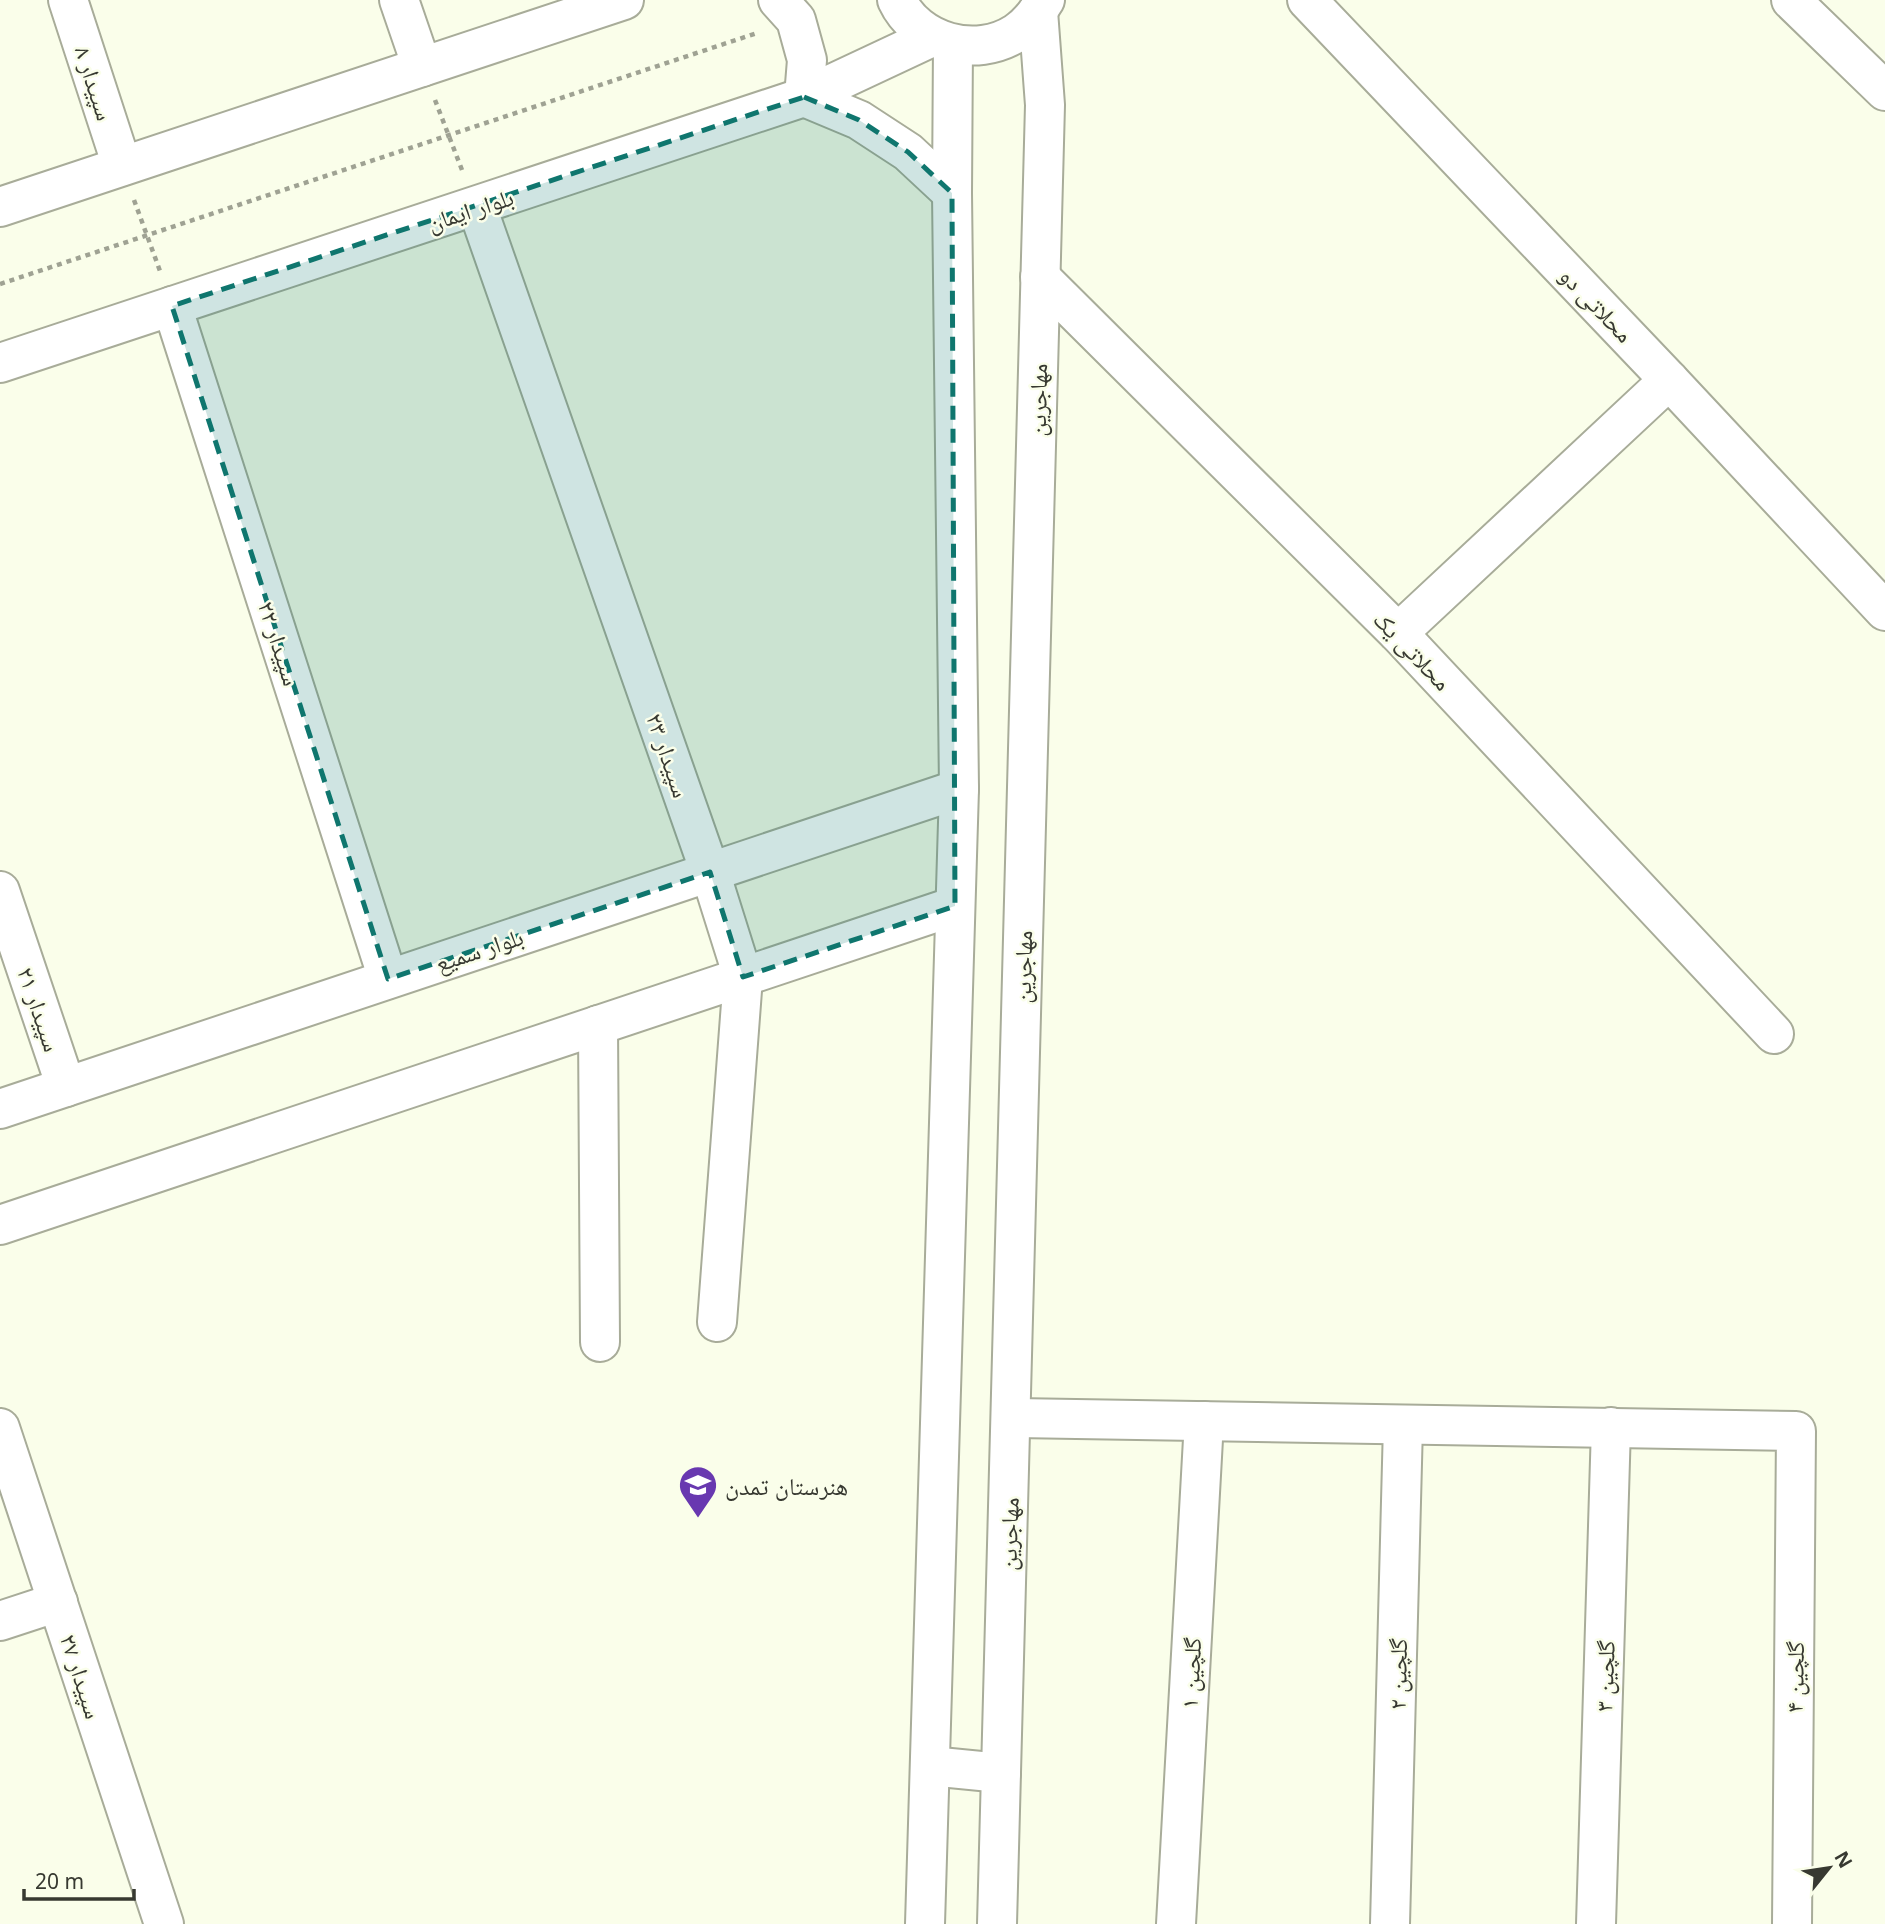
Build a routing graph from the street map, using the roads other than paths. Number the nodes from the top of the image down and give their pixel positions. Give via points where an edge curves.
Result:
1 (68, 0) edge
2 (399, 0) edge
3 (624, 0) edge
4 (897, 0) edge
5 (1307, 0) edge
6 (1791, 0) edge
7 (1049, 3) edge
8 (787, 10) edge
9 (943, 40) junction
10 (422, 67) junction
11 (1885, 91) edge
12 (804, 97) junction
13 (122, 166) junction
14 (951, 193) junction
15 (0, 207) edge
16 (477, 207) junction
17 (1040, 277) junction
18 (172, 306) junction
19 (0, 363) edge
20 (1670, 380) junction
21 (1885, 611) edge
22 (1398, 633) junction
23 (958, 789) junction
24 (710, 872) junction
25 (0, 891) edge
26 (955, 906) junction
27 (743, 977) junction
28 (388, 979) junction
29 (598, 1025) junction
30 (1774, 1034) dead end
31 (66, 1087) junction
32 (0, 1109) edge
33 (0, 1225) edge
34 (717, 1322) dead end
35 (600, 1342) dead end
36 (1011, 1418) junction
37 (1204, 1421) junction
38 (1403, 1425) junction
39 (1611, 1427) junction
40 (0, 1428) edge
41 (58, 1602) junction
42 (0, 1621) edge
43 (930, 1766) junction
44 (1001, 1773) junction
45 (164, 1924) edge
46 (925, 1924) edge
47 (996, 1924) edge
48 (1176, 1924) edge
49 (1390, 1924) edge
50 (1596, 1924) edge
51 (1792, 1924) edge

1 - 13 street, سپیدار ۸
2 - 10 street
3 - 10 street
4 - 9 street via 915,24
5 - 20 street, محلاتی دو
6 - 11 street
7 - 9 street via 1016,33 996,42 974,46
7 - 17 street, مهاجرین
8 - 12 street via 807,60
9 - 12 street, بلوار ایمان
9 - 14 street
10 - 13 street
12 - 14 street via 859,120 908,152
12 - 16 street, بلوار ایمان
13 - 15 street
14 - 23 street
16 - 18 street, بلوار ایمان
16 - 24 street, سپیدار ۲۳
17 - 22 street, محلاتی یک
17 - 36 street, مهاجرین
18 - 19 street, بلوار ایمان
18 - 28 street, سپیدار ۲۲
20 - 21 street, محلاتی دو
20 - 22 street
22 - 30 street, محلاتی یک
23 - 24 street, بلوار سمیع
23 - 26 street
24 - 27 street, سپیدار ۲۳
24 - 28 street, بلوار سمیع
25 - 31 street, سپیدار ۲۱
26 - 27 street
26 - 43 street
27 - 29 street
27 - 34 street, سپیدار ۲۳
28 - 31 street, بلوار سمیع
29 - 33 street
29 - 35 street
31 - 32 street, بلوار سمیع
36 - 37 street
36 - 44 street, مهاجرین
37 - 38 street
37 - 48 street, گلچین ۱
38 - 39 street
38 - 49 street, گلچین ۲
39 - 50 street, گلچین ۳
39 - 51 street, گلچین ۴ via 1796,1431
40 - 41 street, سپیدار ۲۷
41 - 42 street
41 - 45 street, سپیدار ۲۷
43 - 44 street
43 - 46 street
44 - 47 street, مهاجرین

